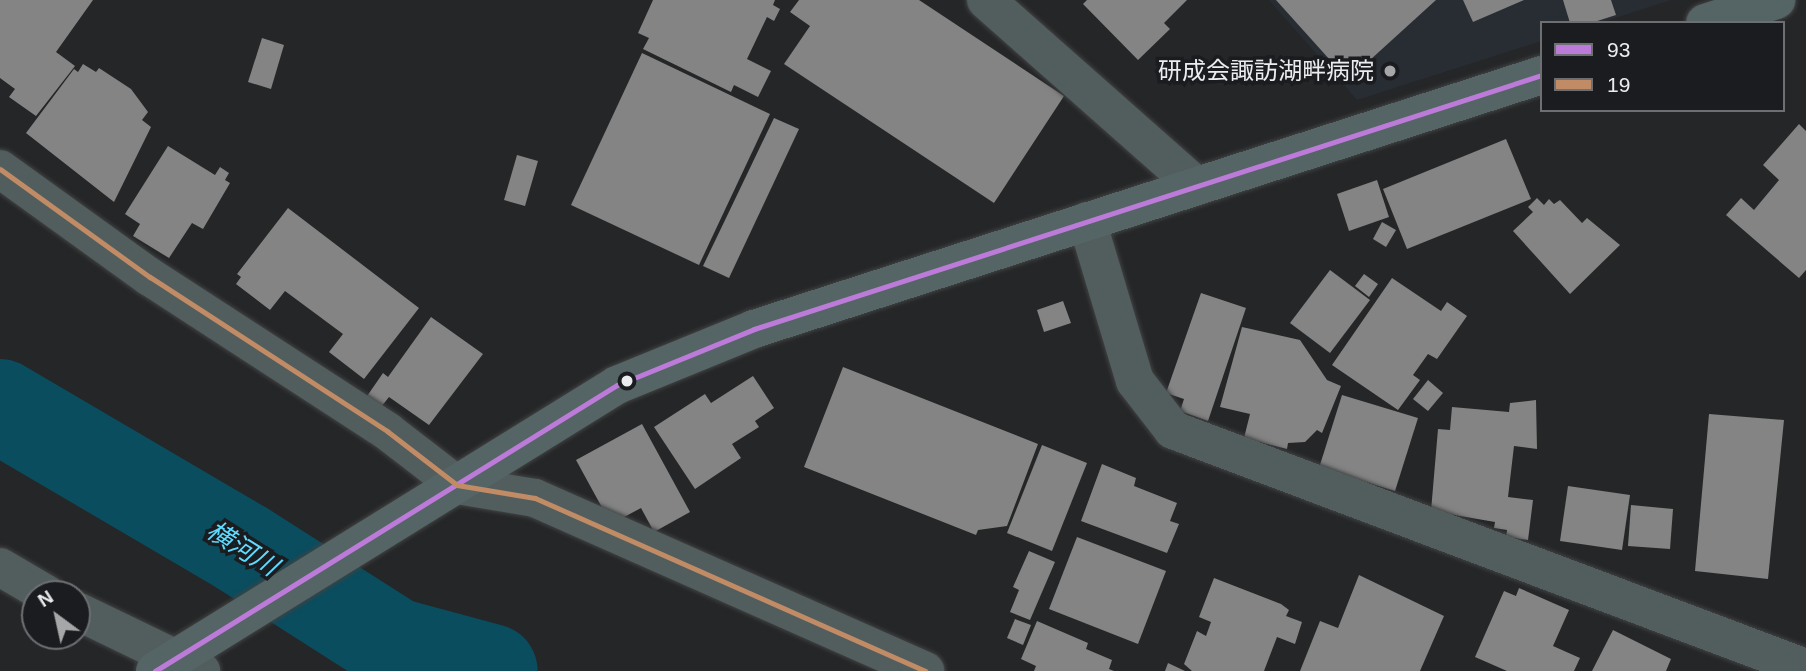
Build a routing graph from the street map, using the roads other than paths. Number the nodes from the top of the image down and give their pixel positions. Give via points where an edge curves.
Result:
1 (986, 0) edge
2 (1776, 0) edge
3 (1710, 21) edge
4 (1540, 76) edge
5 (0, 169) edge
6 (1196, 186) junction
7 (1087, 221) junction
8 (457, 485) junction
9 (0, 567) edge
10 (22, 580) edge
11 (91, 618) edge
12 (182, 662) edge
13 (1806, 668) edge
14 (925, 671) edge

1 - 6 street
2 - 3 highway
4 - 6 highway
5 - 8 street via 150,277 387,431
6 - 7 highway
7 - 8 highway via 754,329 617,384
7 - 13 street via 1135,381 1173,430
8 - 12 highway
8 - 14 street via 535,498
9 - 10 street
11 - 12 street

